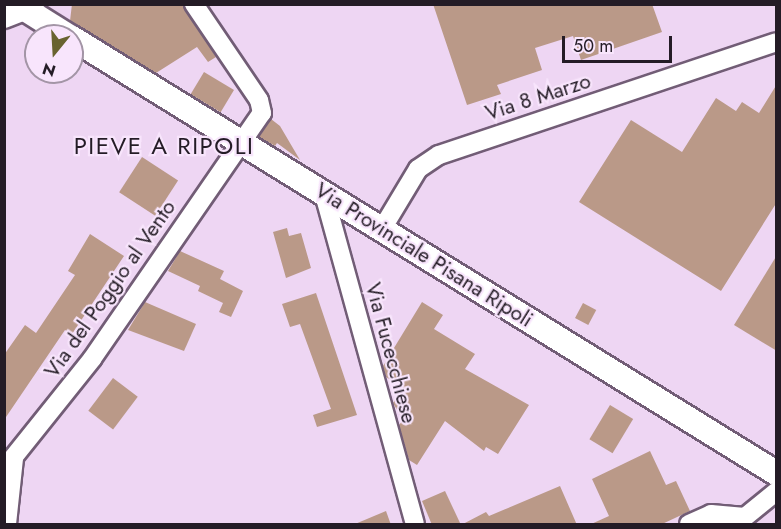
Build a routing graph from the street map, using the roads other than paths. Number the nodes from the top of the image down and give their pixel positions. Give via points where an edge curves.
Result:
1 (194, 4) edge
2 (18, 13) edge
3 (42, 24) edge
4 (777, 42) edge
5 (84, 46) edge
6 (240, 141) junction
7 (324, 194) junction
8 (382, 229) junction
9 (9, 464) edge
10 (777, 473) edge
11 (777, 492) edge
12 (746, 521) edge
13 (7, 525) edge
14 (415, 525) edge
15 (689, 525) edge

1 - 6 street, Via del Poggio al Vento via 260,100 262,113
2 - 3 main road, Via Provinciale Pisana Ripoli
4 - 8 street, Via 8 Marzo via 439,155 418,169
5 - 6 main road, Via Provinciale Pisana Ripoli
6 - 7 main road, Via Provinciale Pisana Ripoli
6 - 9 street, Via del Poggio al Vento via 92,359
7 - 8 main road, Via Provinciale Pisana Ripoli
7 - 14 street, Via Fucecchiese
8 - 10 main road, Via Provinciale Pisana Ripoli
9 - 13 street, Via del Poggio al Vento
11 - 12 street
12 - 15 street via 711,514

